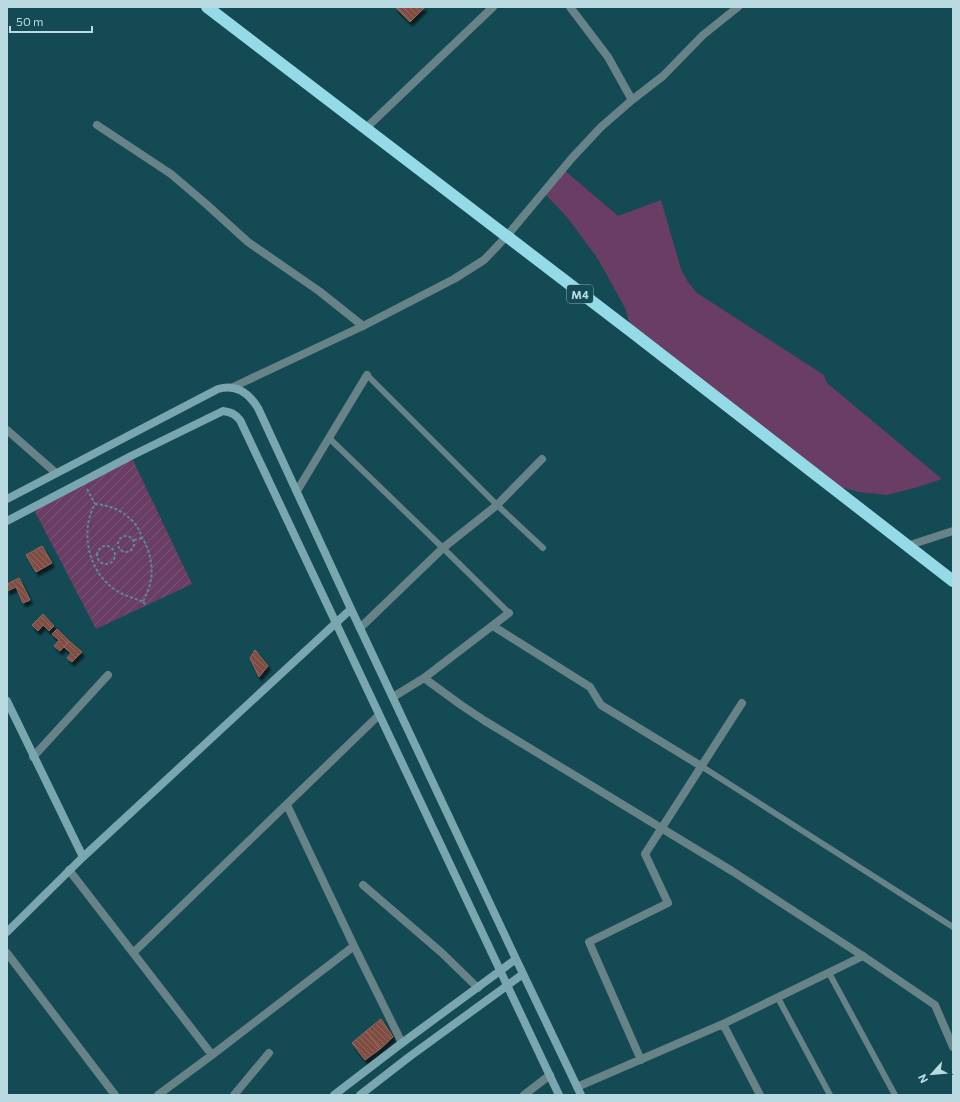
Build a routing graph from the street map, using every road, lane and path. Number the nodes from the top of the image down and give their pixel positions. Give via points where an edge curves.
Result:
1 (207, 7) edge
2 (493, 7) edge
3 (570, 7) edge
4 (738, 7) edge
5 (632, 100) junction
6 (97, 125) dead end
7 (366, 128) junction
8 (506, 237) junction
9 (363, 326) junction
10 (367, 375) joint
11 (233, 388) junction
12 (7, 430) edge
13 (329, 438) junction
14 (542, 459) dead end
15 (56, 473) junction
16 (84, 481) junction
17 (296, 491) junction
18 (7, 499) edge
19 (95, 504) junction
20 (497, 504) junction
21 (7, 521) edge
22 (953, 531) edge
23 (142, 538) junction
24 (134, 540) junction
25 (907, 546) junction
26 (119, 548) junction
27 (443, 548) junction
28 (544, 548) dead end
29 (114, 552) junction
30 (98, 558) junction
31 (93, 561) junction
32 (953, 582) edge
33 (143, 602) junction
34 (146, 605) dead end
35 (351, 609) junction
36 (509, 614) joint
37 (336, 623) junction
38 (493, 626) junction
39 (360, 628) junction
40 (108, 675) dead end
41 (424, 678) junction
42 (393, 697) junction
43 (7, 701) edge
44 (742, 703) dead end
45 (379, 715) junction
46 (33, 757) junction
47 (701, 766) junction
48 (287, 804) junction
49 (662, 828) junction
50 (83, 857) junction
51 (69, 870) junction
52 (363, 885) dead end
53 (953, 927) edge
54 (7, 932) edge
55 (354, 946) junction
56 (7, 953) edge
57 (133, 953) junction
58 (863, 956) junction
59 (516, 959) junction
60 (500, 972) junction
61 (829, 973) junction
62 (523, 974) junction
63 (507, 985) junction
64 (478, 988) junction
65 (778, 998) junction
66 (723, 1024) junction
67 (402, 1043) junction
68 (953, 1048) edge
69 (269, 1053) dead end
70 (212, 1055) junction
71 (641, 1060) junction
72 (550, 1075) junction
73 (578, 1087) junction
74 (115, 1095) edge
75 (158, 1095) edge
76 (234, 1095) edge
77 (334, 1095) edge
78 (360, 1095) edge
79 (524, 1095) edge
80 (559, 1095) edge
81 (581, 1095) edge
82 (760, 1095) edge
83 (830, 1095) edge
84 (895, 1095) edge

1 - 7 highway, M4
2 - 7 street
3 - 5 street via 608,56
4 - 5 street via 703,35 663,76
5 - 8 street via 601,127 572,158
6 - 9 street via 171,174 248,242 319,291
7 - 8 highway, M4
8 - 9 street via 484,260 460,275
8 - 25 highway, M4
9 - 11 street
10 - 13 street
10 - 20 lane
11 - 15 street via 218,390
11 - 17 street via 247,394 258,408
12 - 15 street
13 - 17 street
13 - 27 lane
14 - 20 street
15 - 18 street
16 - 19 path
16 - 21 street
16 - 37 street via 223,411 235,415 240,420
17 - 35 street
19 - 23 path via 104,504 124,514 136,526
19 - 31 path via 87,531 87,542
20 - 27 street
20 - 28 lane
22 - 25 street
23 - 24 path
23 - 33 path via 149,552 152,568 150,586
24 - 26 path via 130,536 122,537 118,541
24 - 26 path via 135,546 130,552 124,553
25 - 32 highway, M4
26 - 29 path
27 - 36 lane
27 - 39 street
29 - 30 path via 113,560 108,563
29 - 30 path via 108,546 103,546 97,552
30 - 31 path
31 - 33 path via 110,586
33 - 34 path
35 - 37 street
35 - 39 street
36 - 38 street
37 - 45 street
37 - 50 street
38 - 41 street
38 - 47 street via 590,687 601,705
39 - 42 street
40 - 46 street
41 - 42 street
41 - 49 street via 485,721
42 - 59 street
43 - 46 street
44 - 47 street
45 - 48 street
45 - 60 street
46 - 50 street
47 - 49 street
47 - 53 lane
48 - 55 street
48 - 57 street
49 - 58 street
49 - 71 street via 645,854 668,903 589,942
50 - 51 street
51 - 54 street
51 - 57 street
52 - 64 street via 442,953
55 - 67 street
55 - 70 street
56 - 74 street
57 - 70 street
58 - 61 street
58 - 68 street via 935,1005
59 - 60 street
59 - 62 street
60 - 63 street
60 - 64 street
61 - 65 street
61 - 84 lane
62 - 63 street
62 - 73 street
63 - 72 street
63 - 78 street
64 - 67 street
65 - 66 street
65 - 83 lane
66 - 71 street
66 - 82 street
67 - 77 street
69 - 76 street
70 - 75 street
71 - 73 street
72 - 79 street
72 - 80 street
73 - 81 street

